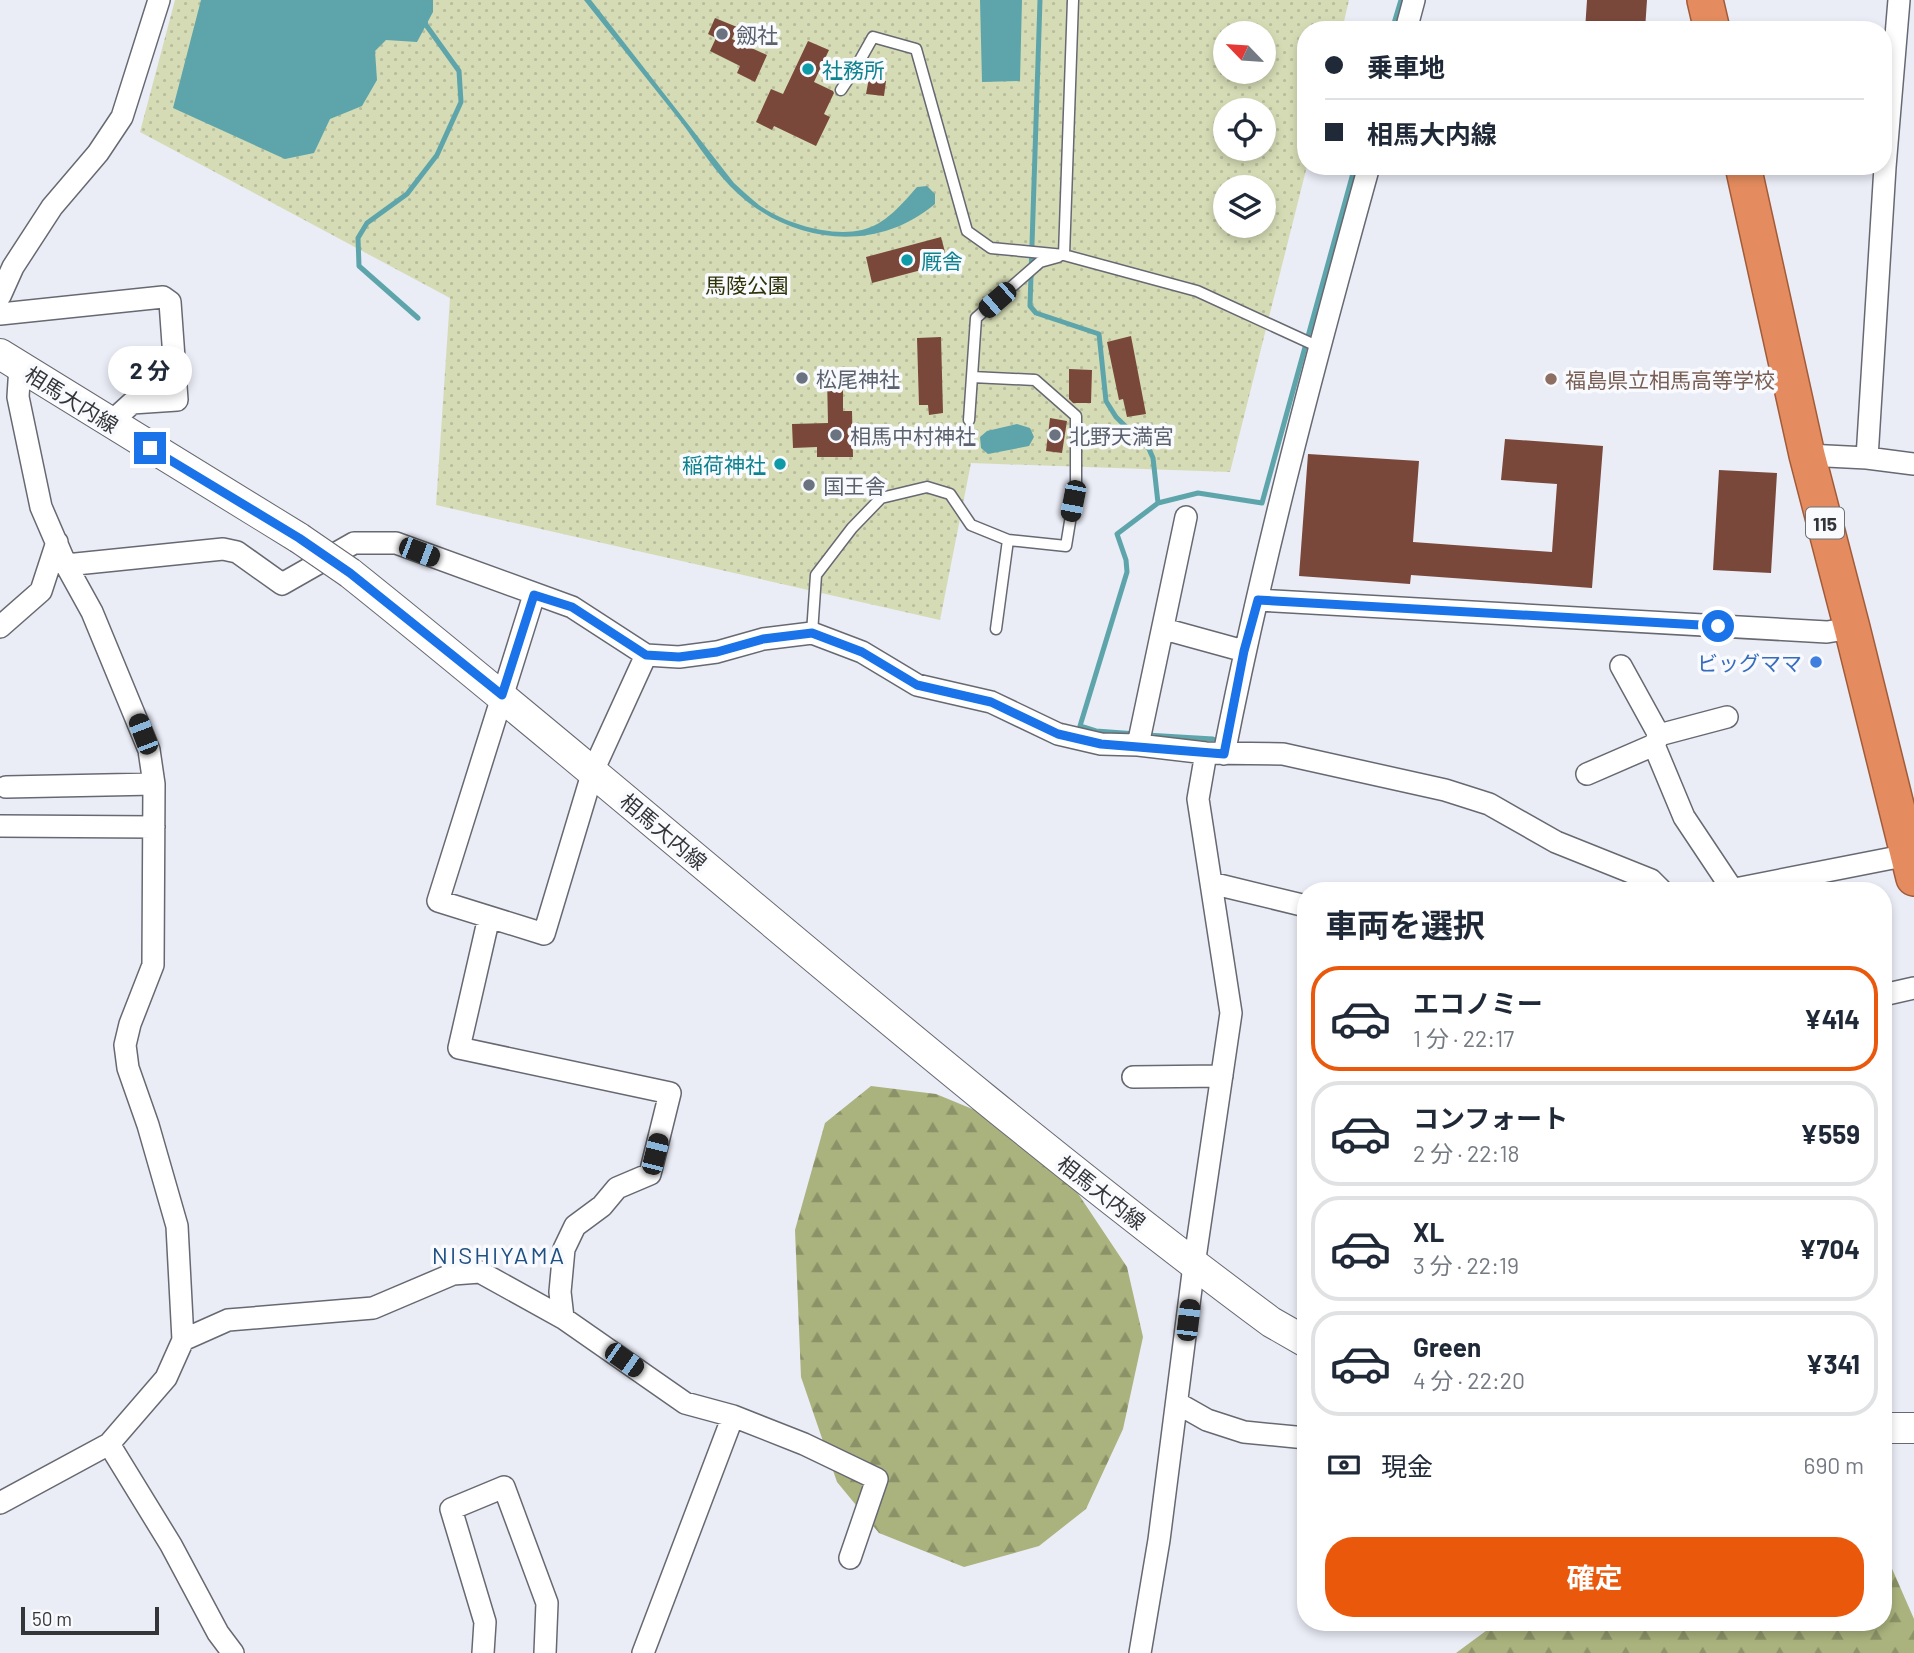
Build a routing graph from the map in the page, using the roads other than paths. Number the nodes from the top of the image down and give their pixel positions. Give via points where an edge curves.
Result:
1 (159, 0) edge
2 (1073, 0) edge
3 (1414, 0) edge
4 (1705, 0) edge
5 (1899, 0) edge
6 (1408, 21) edge
7 (1710, 21) edge
8 (1892, 73) edge
9 (841, 90) dead end
10 (1367, 175) edge
11 (1745, 175) edge
12 (1883, 175) edge
13 (1064, 255) junction
14 (0, 296) edge
15 (0, 314) edge
16 (1319, 347) junction
17 (10, 360) edge
18 (972, 377) junction
19 (969, 420) dead end
20 (110, 423) junction
21 (1807, 455) junction
22 (1867, 458) junction
23 (1914, 464) edge
24 (1186, 517) dead end
25 (1008, 540) junction
26 (57, 542) junction
27 (66, 565) junction
28 (534, 595) junction
29 (1258, 600) junction
30 (0, 627) edge
31 (1853, 628) junction
32 (996, 629) dead end
33 (1164, 629) junction
34 (812, 633) junction
35 (1244, 651) junction
36 (646, 655) junction
37 (1622, 666) dead end
38 (502, 695) junction
39 (1727, 717) dead end
40 (1657, 740) junction
41 (1138, 745) junction
42 (1215, 753) junction
43 (593, 771) junction
44 (1587, 774) dead end
45 (154, 784) junction
46 (6, 787) dead end
47 (0, 826) edge
48 (154, 827) junction
49 (1911, 867) edge
50 (1653, 882) edge
51 (1724, 882) edge
52 (1792, 882) edge
53 (1211, 883) junction
54 (1297, 904) edge
55 (489, 917) junction
56 (1914, 988) edge
57 (1892, 993) edge
58 (1222, 1076) junction
59 (1133, 1077) dead end
60 (1194, 1265) junction
61 (563, 1318) junction
62 (1297, 1337) edge
63 (183, 1340) junction
64 (1177, 1403) junction
65 (733, 1416) junction
66 (1892, 1428) edge
67 (1914, 1428) edge
68 (1297, 1437) edge
69 (109, 1444) junction
70 (0, 1503) edge
71 (850, 1558) dead end
72 (233, 1653) edge
73 (483, 1653) edge
74 (545, 1653) edge
75 (643, 1653) edge
76 (1140, 1653) edge

1 - 14 street via 122,117 52,207
2 - 13 lane
3 - 6 street
4 - 7 highway
5 - 8 street
9 - 13 lane via 873,37 916,48 967,231 991,248
10 - 16 street
11 - 21 highway, 115
12 - 22 street
13 - 16 lane via 1197,291
13 - 18 lane via 1040,262 976,318
15 - 20 street via 163,298 170,302 177,400 132,403
16 - 29 street
17 - 20 main road, 相馬大内線
17 - 26 street via 41,507
18 - 19 lane
18 - 25 lane via 1035,380 1076,416 1076,485 1066,546
20 - 38 main road, 相馬大内線, bridge via 350,573
21 - 22 street
21 - 31 highway, 115
22 - 23 street
24 - 33 street
25 - 32 lane
25 - 34 lane via 971,525 950,494 927,487 881,498 816,575
26 - 27 street
26 - 30 street via 41,591
27 - 28 street via 223,549 237,552 282,584 354,543 396,543
27 - 45 street via 92,612 137,718 149,750
28 - 36 street via 572,607
28 - 38 street
29 - 31 street via 1827,632
29 - 35 street
31 - 49 highway, 115
33 - 35 street
33 - 41 street
34 - 36 street via 763,639 717,652
34 - 41 street via 862,652 917,685 991,702 1058,734 1101,744
35 - 42 street
36 - 43 street
37 - 40 street
38 - 43 main road, 相馬大内線
38 - 55 street via 438,901
39 - 40 street
40 - 44 street
40 - 51 street via 1684,817
41 - 42 street
42 - 50 street via 1283,754 1445,790 1489,804 1556,842
42 - 53 street via 1198,799
43 - 55 street via 544,934
43 - 60 main road, 相馬大内線 via 1063,1162
45 - 46 street
45 - 48 street
47 - 48 street
48 - 63 street via 153,965 125,1045 177,1226
49 - 52 street
53 - 54 street
53 - 58 street via 1230,1013
55 - 61 street via 459,1048 670,1093 650,1174 617,1188 575,1226 564,1249
56 - 57 street
58 - 59 street
58 - 60 street
60 - 62 main road, 相馬大内線
60 - 64 street
61 - 63 street via 480,1272 453,1274 373,1308 228,1320
61 - 65 street via 685,1403
63 - 69 street via 166,1378
64 - 68 street via 1207,1420 1244,1432
64 - 76 street
65 - 71 street via 877,1479
65 - 75 street
66 - 67 main road
69 - 70 street
69 - 72 street
73 - 74 street via 485,1622 451,1509 504,1487 547,1603

